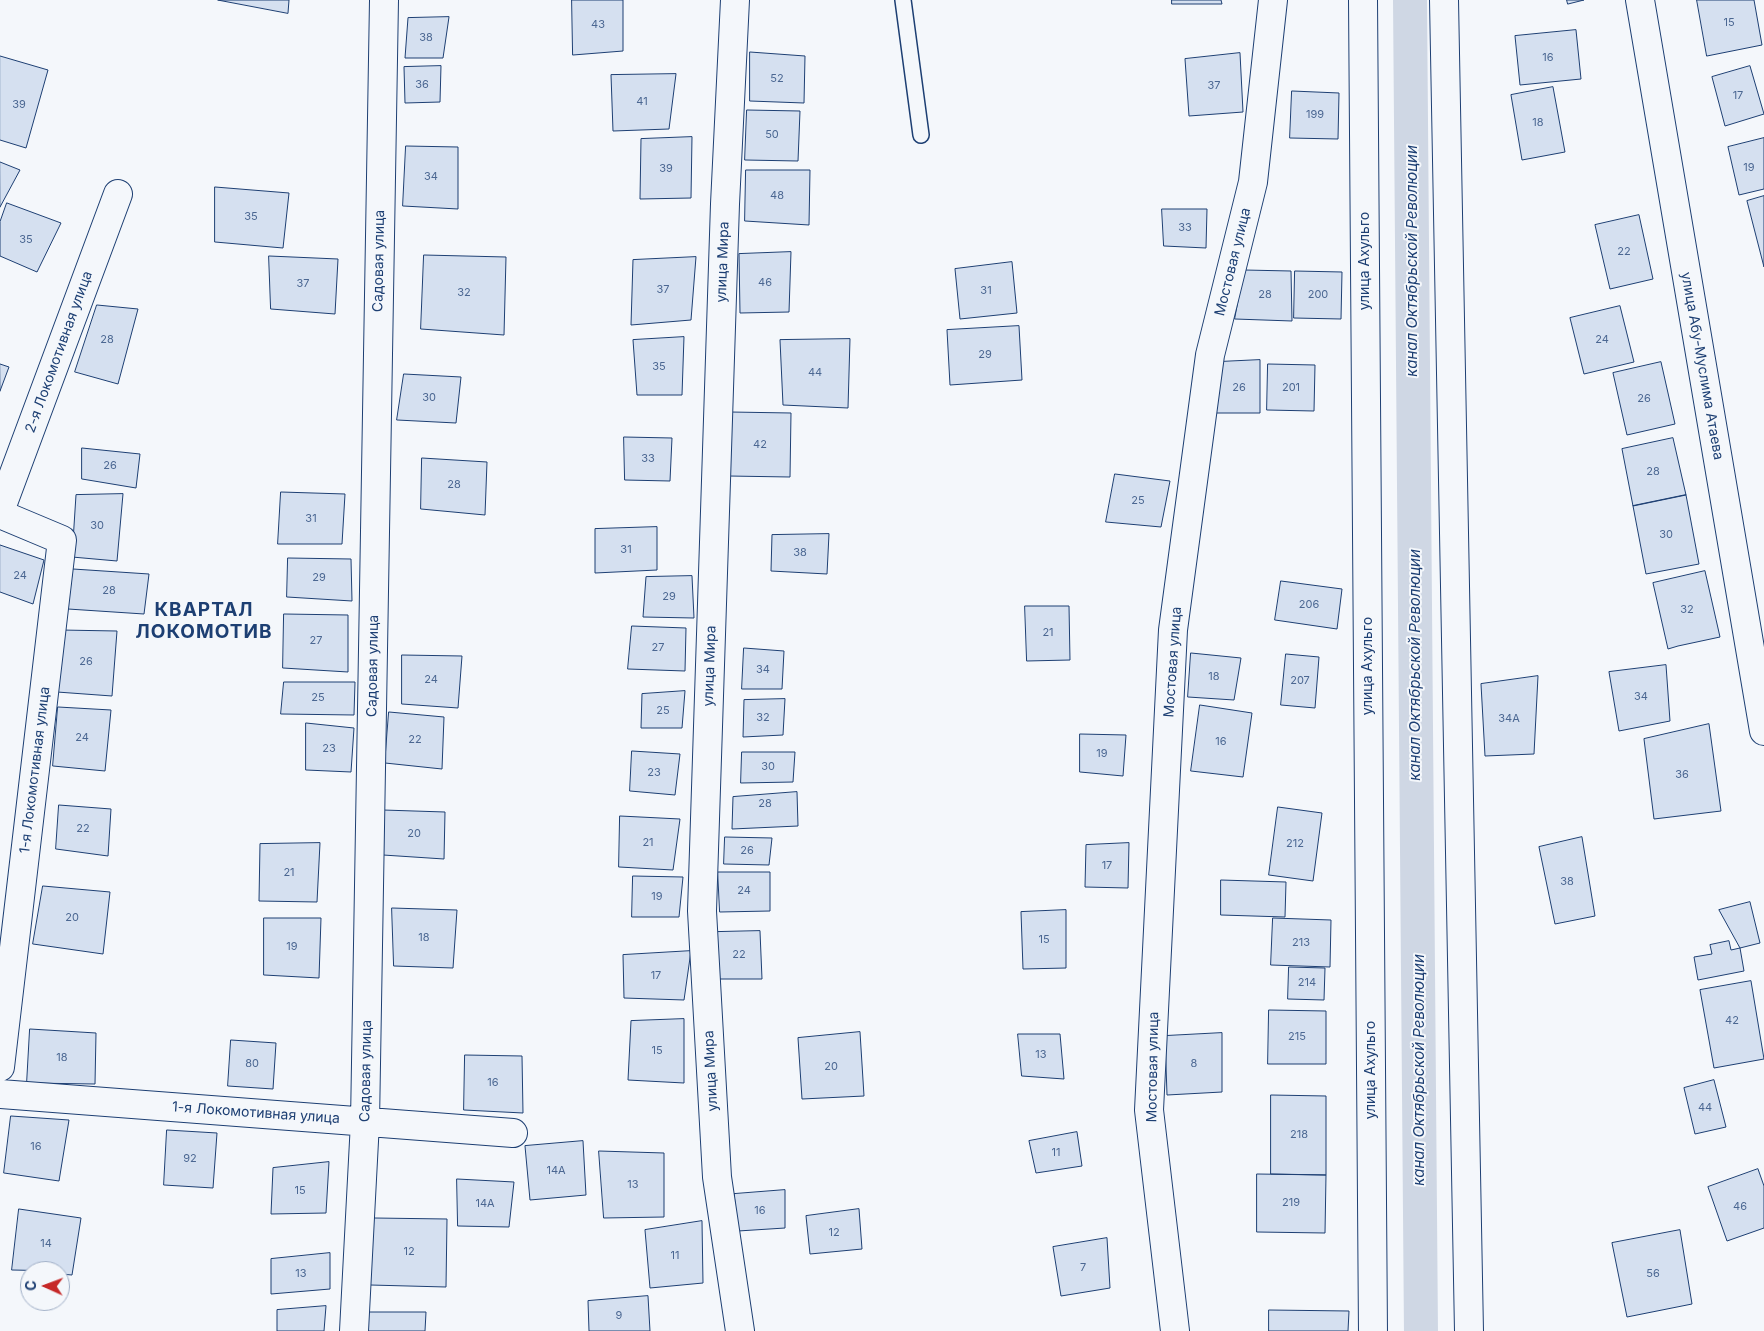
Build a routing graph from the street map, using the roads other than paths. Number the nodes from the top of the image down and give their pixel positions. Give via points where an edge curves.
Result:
1 (384, 0) edge
2 (734, 0) edge
3 (903, 0) edge
4 (1274, 0) edge
5 (1363, 0) edge
6 (1444, 0) edge
7 (1640, 0) edge
8 (921, 135) dead end
9 (118, 194) dead end
10 (0, 513) edge
11 (1764, 731) edge
12 (0, 1067) edge
13 (0, 1094) edge
14 (365, 1122) junction
15 (512, 1133) dead end
16 (354, 1331) edge
17 (740, 1331) edge
18 (1175, 1331) edge
19 (1373, 1331) edge
20 (1469, 1331) edge

1 - 14 street, Садовая улица
2 - 17 street, улица Мира via 702,912 717,1177
3 - 8 lane
4 - 18 street, Мостовая улица via 1253,182 1210,355 1173,630 1149,1110
5 - 19 street, улица Ахульго
6 - 20 street
7 - 11 street, улица Абу-Муслима Атаева
9 - 10 street, 2-я Локомотивная улица
10 - 12 street, 1-я Локомотивная улица via 62,540
13 - 14 street, 1-я Локомотивная улица
14 - 15 street, 1-я Локомотивная улица
14 - 16 street, Садовая улица

